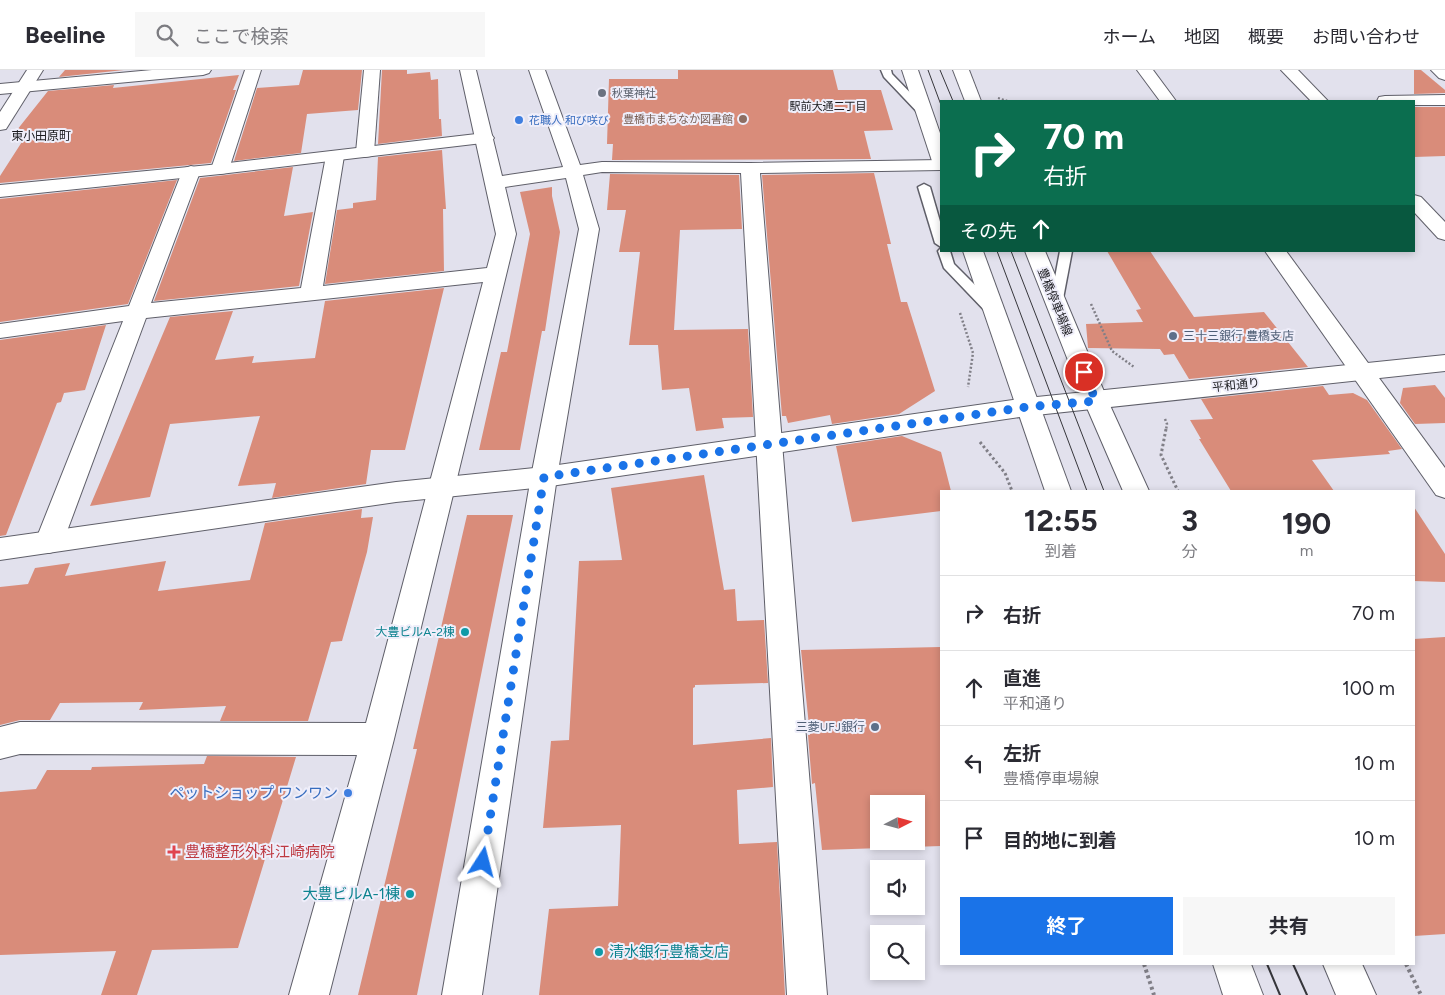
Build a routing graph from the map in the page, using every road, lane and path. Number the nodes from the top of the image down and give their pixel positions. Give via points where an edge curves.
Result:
1 (35, 70) edge
2 (203, 70) edge
3 (253, 70) edge
4 (372, 70) edge
5 (468, 70) edge
6 (537, 70) edge
7 (886, 70) edge
8 (910, 70) edge
9 (961, 70) edge
10 (1145, 70) edge
11 (1289, 70) edge
12 (1439, 70) edge
13 (1445, 75) edge
14 (24, 86) junction
15 (0, 89) edge
16 (973, 100) edge
17 (1167, 100) edge
18 (1319, 100) edge
19 (1415, 100) edge
20 (1445, 100) edge
21 (924, 114) junction
22 (0, 125) edge
23 (485, 138) junction
24 (365, 152) junction
25 (335, 156) junction
26 (940, 158) edge
27 (940, 165) edge
28 (750, 168) junction
29 (220, 169) junction
30 (573, 171) junction
31 (191, 172) junction
32 (495, 183) junction
33 (924, 187) dead end
34 (0, 191) edge
35 (1415, 202) edge
36 (1445, 234) edge
37 (940, 240) edge
38 (944, 252) edge
39 (973, 252) edge
40 (1034, 252) edge
41 (1066, 252) edge
42 (1276, 252) edge
43 (496, 274) junction
44 (311, 292) junction
45 (1088, 299) dead end
46 (1056, 304) junction
47 (136, 312) junction
48 (994, 312) junction
49 (0, 331) edge
50 (1445, 363) edge
51 (1361, 372) junction
52 (1141, 373) dead end
53 (1096, 401) junction
54 (1027, 407) junction
55 (1164, 418) dead end
56 (975, 436) dead end
57 (769, 444) junction
58 (544, 477) junction
59 (441, 487) junction
60 (1445, 488) edge
61 (1012, 490) edge
62 (1058, 490) edge
63 (1136, 490) edge
64 (1178, 490) edge
65 (49, 542) junction
66 (0, 549) edge
67 (378, 739) junction
68 (0, 743) edge
69 (1144, 965) edge
70 (1232, 965) edge
71 (1342, 965) edge
72 (1406, 965) edge
73 (310, 995) edge
74 (462, 995) edge
75 (807, 995) edge
76 (1154, 995) edge
77 (1243, 995) edge
78 (1356, 995) edge
79 (1421, 995) edge

1 - 14 street
2 - 14 street
3 - 29 street
4 - 24 street
5 - 23 street
6 - 30 street
7 - 21 lane via 887,75
8 - 21 street
9 - 16 street
10 - 17 street
11 - 18 street
12 - 13 street
14 - 15 street
14 - 22 street
19 - 20 street
21 - 26 street
23 - 24 street
23 - 32 street
24 - 25 street
25 - 29 street
25 - 44 street
27 - 28 street
28 - 30 street via 602,167
28 - 57 street
29 - 31 street
30 - 32 street
30 - 58 street via 589,230
31 - 34 street
31 - 47 street
32 - 43 street via 506,234
33 - 37 lane
35 - 36 street
38 - 48 lane via 948,265
39 - 48 street
40 - 46 street, 豊橋停車場線
41 - 46 lane
42 - 51 street
43 - 44 street
43 - 59 street
44 - 47 street
45 - 52 path via 1112,351
46 - 53 street, 豊橋停車場線
47 - 49 street
47 - 65 street
48 - 54 street
50 - 51 street, 平和通り
51 - 53 street, 平和通り
51 - 60 street
53 - 54 street, 平和通り
53 - 63 street, 豊橋停車場線
54 - 57 street, 平和通り
54 - 62 street
55 - 64 path via 1167,424 1161,455
56 - 61 path via 1005,473
57 - 58 street, 平和通り
57 - 75 street
58 - 59 street, 平和通り
58 - 74 street
59 - 65 street, 平和通り
59 - 67 street
65 - 66 street, 平和通り
67 - 68 street via 20,738
67 - 73 street
69 - 76 path
70 - 77 street
71 - 78 street
72 - 79 path

